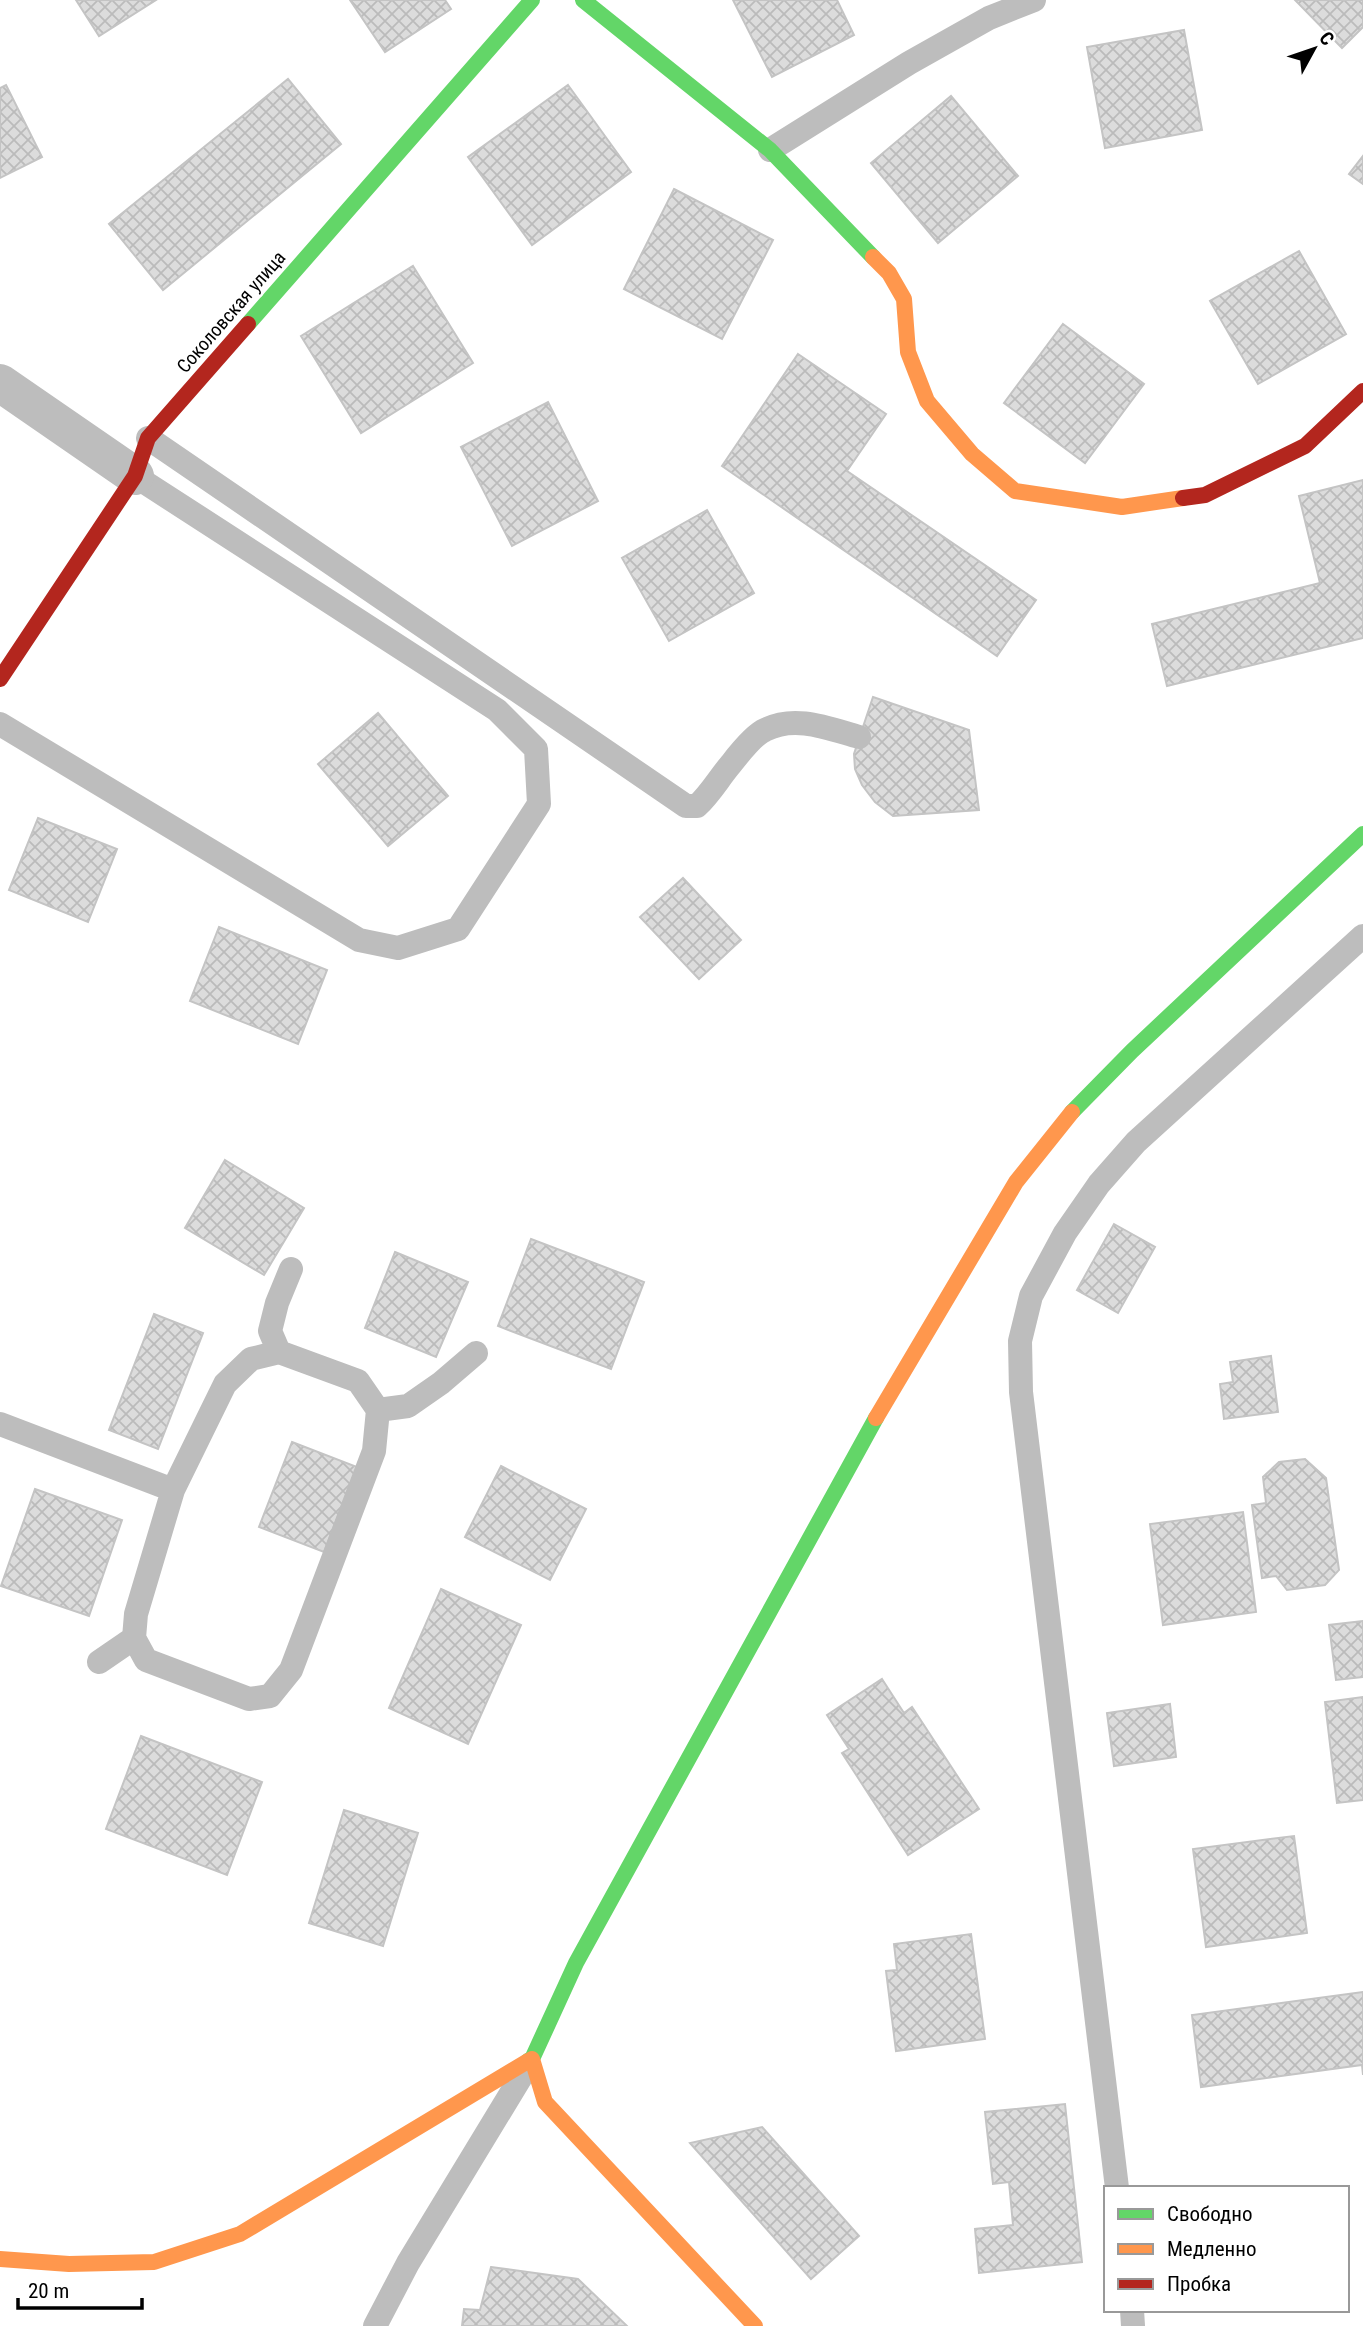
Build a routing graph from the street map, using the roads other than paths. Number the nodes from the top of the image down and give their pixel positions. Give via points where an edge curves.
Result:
1 (532, 0) edge
2 (583, 0) edge
3 (1034, 0) edge
4 (769, 150) junction
5 (0, 383) edge
6 (1363, 391) edge
7 (148, 439) junction
8 (135, 476) junction
9 (0, 679) edge
10 (0, 724) edge
11 (859, 737) dead end
12 (1363, 834) edge
13 (1363, 936) edge
14 (291, 1269) dead end
15 (279, 1352) junction
16 (476, 1353) dead end
17 (378, 1410) junction
18 (0, 1424) edge
19 (173, 1490) junction
20 (134, 1638) junction
21 (99, 1662) dead end
22 (532, 2059) junction
23 (1117, 2186) edge
24 (0, 2259) edge
25 (375, 2326) edge
26 (755, 2326) edge

1 - 7 street, Соколовская улица
2 - 4 street
3 - 4 lane via 989,18 909,63
4 - 6 street via 889,272 904,299 908,352 927,401 971,454 1015,491 1122,507 1205,495 1305,446
5 - 8 street
7 - 8 street, Соколовская улица
7 - 11 lane via 687,806 697,806 705,799 732,762 764,730 809,723
8 - 9 street, Соколовская улица
8 - 10 lane via 497,710 536,749 539,804 458,929 398,948 359,940
12 - 22 street via 1132,1051 1060,1125 1016,1182 886,1400 576,1963
13 - 23 lane via 1136,1142 1099,1184 1065,1233 1031,1296 1020,1341 1021,1392
14 - 15 lane via 270,1331
15 - 17 lane via 358,1381
15 - 19 lane via 251,1359 225,1384
16 - 17 lane via 408,1406
17 - 20 lane via 374,1451 291,1670 270,1696 249,1699 146,1661
18 - 19 lane
19 - 20 lane via 136,1614
20 - 21 lane
22 - 24 street via 240,2234 153,2262
22 - 25 lane
22 - 26 street via 545,2102

